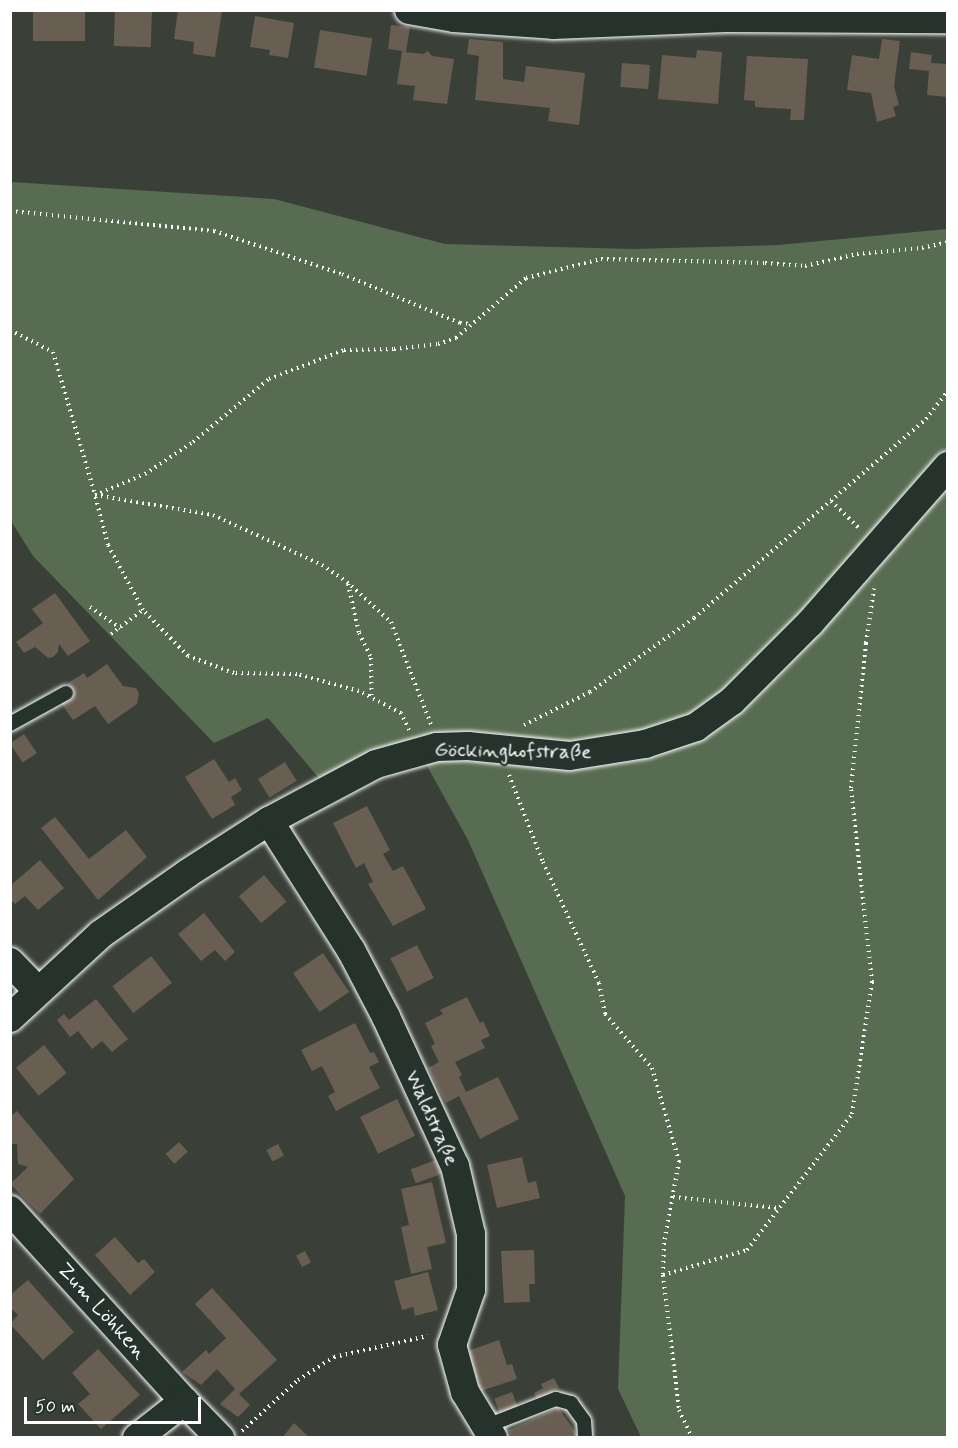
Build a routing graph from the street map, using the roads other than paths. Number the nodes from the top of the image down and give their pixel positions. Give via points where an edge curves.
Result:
1 (409, 10) edge
2 (948, 19) edge
3 (948, 466) edge
4 (66, 693) dead end
5 (10, 724) edge
6 (269, 821) junction
7 (10, 962) edge
8 (38, 991) junction
9 (10, 1018) edge
10 (10, 1210) edge
11 (184, 1401) junction
12 (488, 1432) edge
13 (585, 1435) dead end
14 (137, 1437) edge
15 (220, 1437) edge

1 - 2 street via 454,18 553,25 726,18
3 - 6 street, Göckinghofstraße via 810,623 732,701 696,727 634,746 570,756 468,746 437,747 376,764
4 - 5 lane
6 - 8 street, Göckinghofstraße via 101,934
6 - 12 street, Waldstraße via 351,950 455,1166 471,1234 471,1290 452,1344 465,1392
7 - 8 street
8 - 9 street, Göckinghofstraße
10 - 11 street, Zum Löhken
11 - 14 street
11 - 15 street, Zum Löhken
12 - 13 lane via 556,1399 571,1403 584,1420

